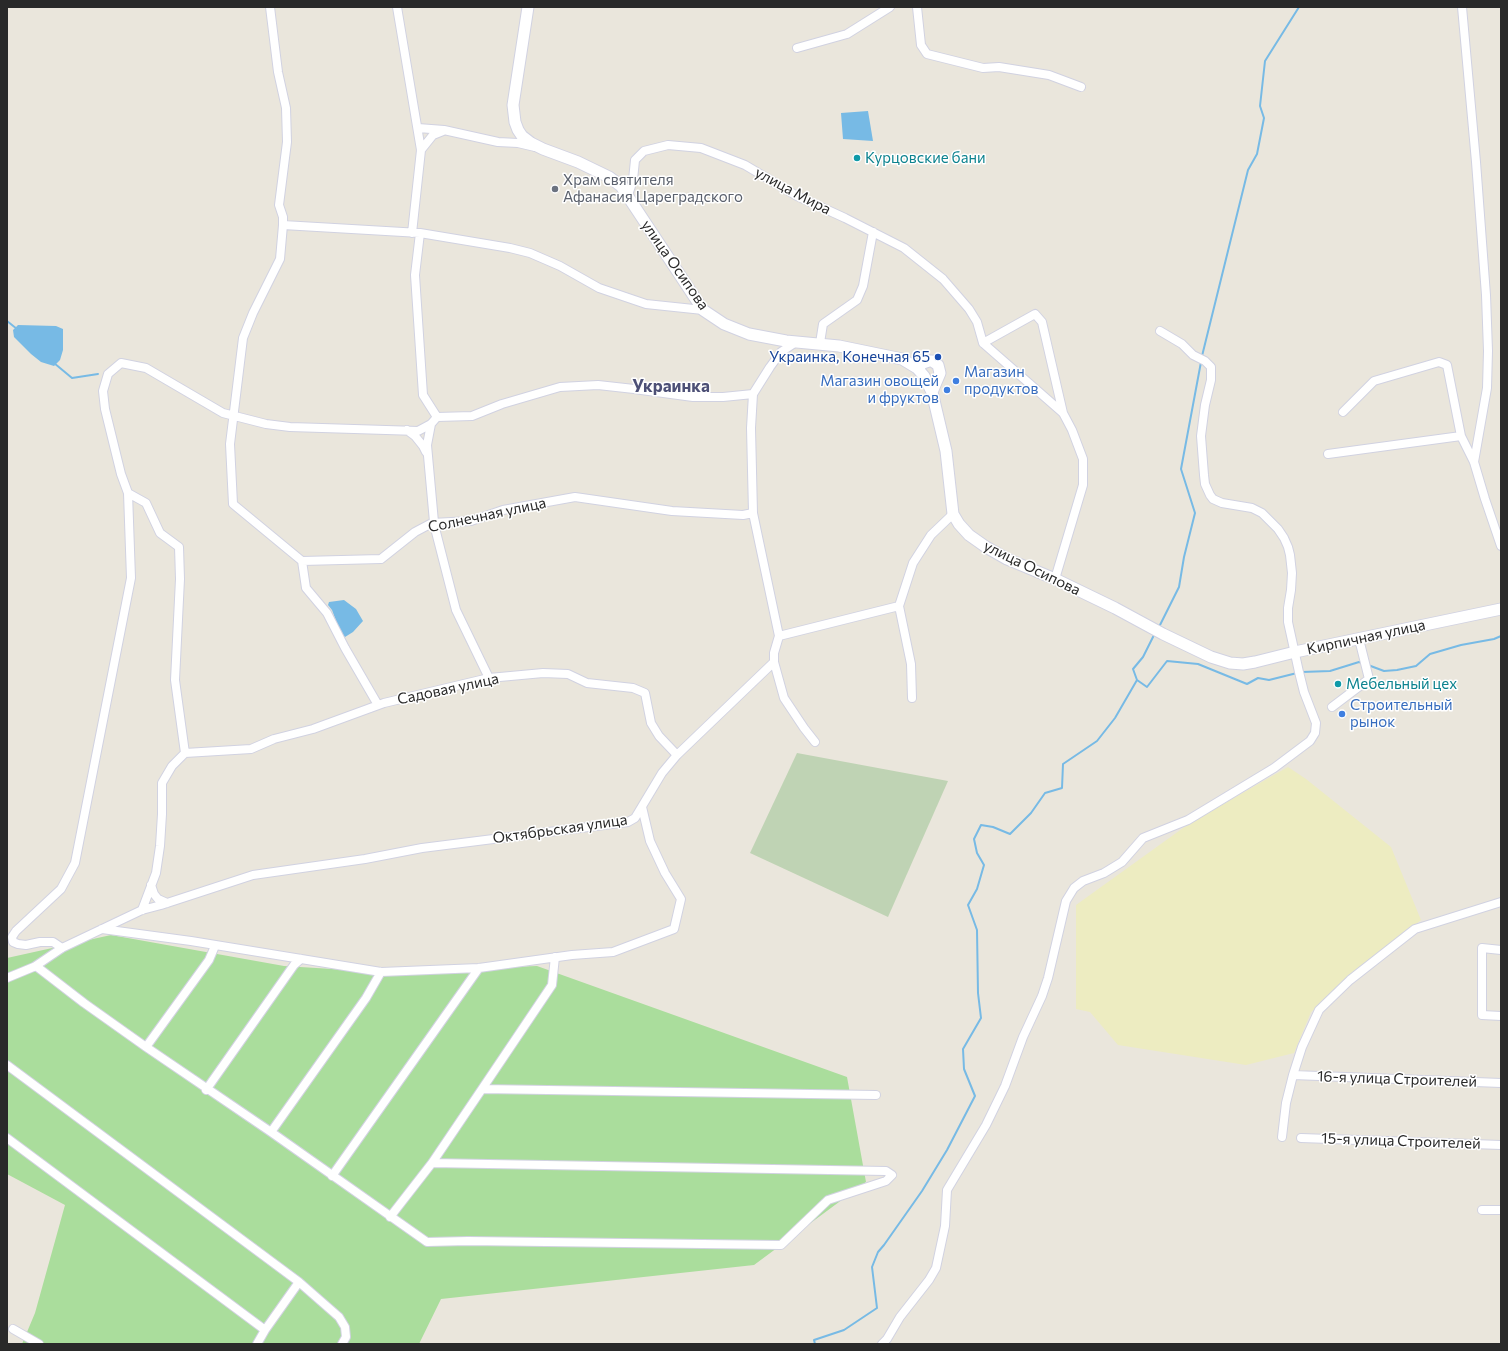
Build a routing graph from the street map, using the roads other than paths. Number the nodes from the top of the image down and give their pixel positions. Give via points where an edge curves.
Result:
1 (270, 7) edge
2 (397, 7) edge
3 (528, 7) edge
4 (890, 7) edge
5 (917, 7) edge
6 (1462, 7) edge
7 (797, 48) dead end
8 (1081, 87) dead end
9 (418, 128) junction
10 (444, 130) junction
11 (543, 149) junction
12 (421, 150) junction
13 (628, 196) junction
14 (283, 225) junction
15 (873, 232) junction
16 (416, 233) junction
17 (703, 310) junction
18 (1160, 331) dead end
19 (796, 342) junction
20 (983, 342) junction
21 (820, 343) junction
22 (917, 368) junction
23 (932, 392) junction
24 (753, 394) junction
25 (1343, 412) dead end
26 (1063, 413) junction
27 (234, 416) junction
28 (437, 417) junction
29 (431, 424) junction
30 (407, 430) junction
31 (1460, 436) junction
32 (1328, 454) dead end
33 (428, 455) junction
34 (1474, 462) junction
35 (128, 493) junction
36 (753, 513) junction
37 (953, 514) junction
38 (432, 524) junction
39 (1501, 546) edge
40 (302, 561) junction
41 (1055, 579) junction
42 (899, 606) junction
43 (1501, 609) edge
44 (779, 636) junction
45 (1359, 638) junction
46 (1295, 652) junction
47 (774, 662) junction
48 (1230, 663) joint
49 (489, 678) junction
50 (912, 698) dead end
51 (378, 705) junction
52 (1332, 707) dead end
53 (814, 742) dead end
54 (185, 753) junction
55 (677, 755) junction
56 (642, 807) junction
57 (151, 885) junction
58 (1501, 902) edge
59 (167, 903) junction
60 (142, 910) junction
61 (102, 929) junction
62 (215, 946) junction
63 (62, 948) junction
64 (1501, 950) edge
65 (555, 957) junction
66 (300, 959) junction
67 (34, 967) junction
68 (479, 968) junction
69 (381, 972) junction
70 (7, 978) edge
71 (1501, 1016) edge
72 (146, 1047) junction
73 (7, 1065) edge
74 (1293, 1074) junction
75 (1501, 1083) edge
76 (482, 1089) junction
77 (206, 1090) junction
78 (876, 1095) dead end
79 (271, 1132) junction
80 (1282, 1137) dead end
81 (7, 1138) edge
82 (1301, 1138) dead end
83 (1501, 1145) edge
84 (432, 1163) junction
85 (332, 1176) junction
86 (1482, 1210) dead end
87 (1501, 1210) edge
88 (390, 1217) junction
89 (299, 1282) junction
90 (13, 1329) dead end
91 (265, 1330) junction
92 (39, 1344) edge
93 (257, 1344) edge
94 (342, 1344) edge
95 (882, 1344) edge

1 - 14 street via 278,72 286,108 287,142 279,205
2 - 9 street
3 - 11 main road, улица Осипова via 513,105 518,130 531,143
4 - 7 street via 847,34
5 - 8 street via 921,45 927,54 983,68 999,67 1049,75
6 - 34 street via 1477,169 1488,351 1486,388
9 - 10 street
9 - 12 street
10 - 11 street
10 - 12 street via 433,135
11 - 13 main road, улица Осипова via 609,177 621,186
12 - 16 street
13 - 15 street, улица Мира via 635,160 644,151 668,145 701,148 744,165 797,196
13 - 17 main road, улица Осипова
14 - 16 street
14 - 27 street via 280,259 253,313 244,338
15 - 20 street, улица Мира via 904,248 943,279 969,309
15 - 21 street via 863,286 857,300 823,324
16 - 17 street via 530,253 599,288 646,304
16 - 28 street via 415,275 423,395
17 - 19 main road, улица Осипова via 724,324 749,334
18 - 46 street via 1182,344 1192,355 1211,367 1212,380 1205,405 1201,436 1205,484 1210,495 1222,503 1252,508 1262,513 1271,520 1284,538 1291,564 1288,622
19 - 21 main road, улица Осипова
19 - 24 street via 781,352
20 - 26 street, улица Мира
20 - 26 street via 1035,314 1042,322
21 - 22 main road, улица Осипова via 902,359
22 - 23 main road, улица Осипова
22 - 23 main road via 929,361 938,366 940,373
23 - 37 main road, улица Осипова via 946,451
24 - 28 street via 693,397 598,386 560,387 502,404 472,416
24 - 36 street
25 - 31 street via 1374,381 1439,362 1447,365
26 - 41 street, улица Мира via 1083,459 1083,485
27 - 30 street via 290,427
27 - 35 street via 224,413 146,368 121,363 108,374 103,391 105,409
27 - 40 street via 230,444 233,504
28 - 29 street
29 - 30 street via 418,431
29 - 33 street
30 - 33 street via 419,441
31 - 32 street
31 - 34 street
33 - 38 street via 434,522
34 - 39 street
35 - 54 street via 146,503 160,532 179,547 175,680
35 - 63 street via 131,578 75,862 60,889 12,937 13,942 18,944 53,942
36 - 38 street, Солнечная улица via 742,515 672,511 575,497 503,510 471,521
36 - 44 street
37 - 41 main road, улица Осипова via 959,524 986,547 1013,562
37 - 42 street via 931,535 913,563
38 - 40 street, Солнечная улица via 415,532 381,559
38 - 49 street via 456,610
40 - 51 street via 306,588 327,613
41 - 48 main road, улица Осипова via 1163,634 1211,657
42 - 44 street
42 - 50 street via 911,664
43 - 45 main road, Кирпичная улица
44 - 47 street
45 - 46 main road, Кирпичная улица
45 - 52 street via 1369,679
46 - 48 main road, Кирпичная улица via 1255,662
46 - 95 street via 1304,692 1316,722 1313,737 1274,768 1188,820 1143,838 1122,862 1104,873 1083,881 1074,888 1066,901 1042,996 1005,1086 986,1125 948,1190 945,1226 936,1268
47 - 53 street via 784,698
47 - 55 street, Октябрьская улица
49 - 51 street, Садовая улица
49 - 55 street, Садовая улица via 543,673 568,674 587,683 633,688 645,693 651,723
51 - 54 street, Садовая улица via 251,749
54 - 57 street via 172,766 162,783 160,846 156,873
55 - 56 street, Октябрьская улица via 662,773
56 - 59 street, Октябрьская улица via 635,818 628,822 422,848 253,875
56 - 65 street via 650,841 681,899 674,929 613,952
57 - 59 street via 158,899
57 - 60 street
58 - 74 street via 1415,929 1350,980 1319,1010
59 - 60 street, Октябрьская улица
60 - 61 street, Октябрьская улица
61 - 62 street
61 - 63 street, Октябрьская улица
62 - 66 street
62 - 72 street via 209,960
63 - 67 street, Октябрьская улица
64 - 71 street via 1482,948 1482,1015
65 - 68 street
65 - 76 street via 552,985
66 - 69 street
66 - 77 street
67 - 70 street, Октябрьская улица
67 - 72 street
68 - 69 street
68 - 85 street
69 - 79 street via 366,998
72 - 77 street
73 - 89 street
74 - 75 street, 16-я улица Строителей
74 - 80 street
76 - 78 street
76 - 84 street
77 - 79 street
79 - 85 street
81 - 91 street
82 - 83 street, 15-я улица Строителей
84 - 88 street
84 - 88 street via 886,1171 892,1175 886,1181 828,1200 781,1245 428,1242
85 - 88 street
86 - 87 street
89 - 91 street
89 - 94 street via 339,1317 345,1326 346,1337
90 - 92 street
91 - 93 street

